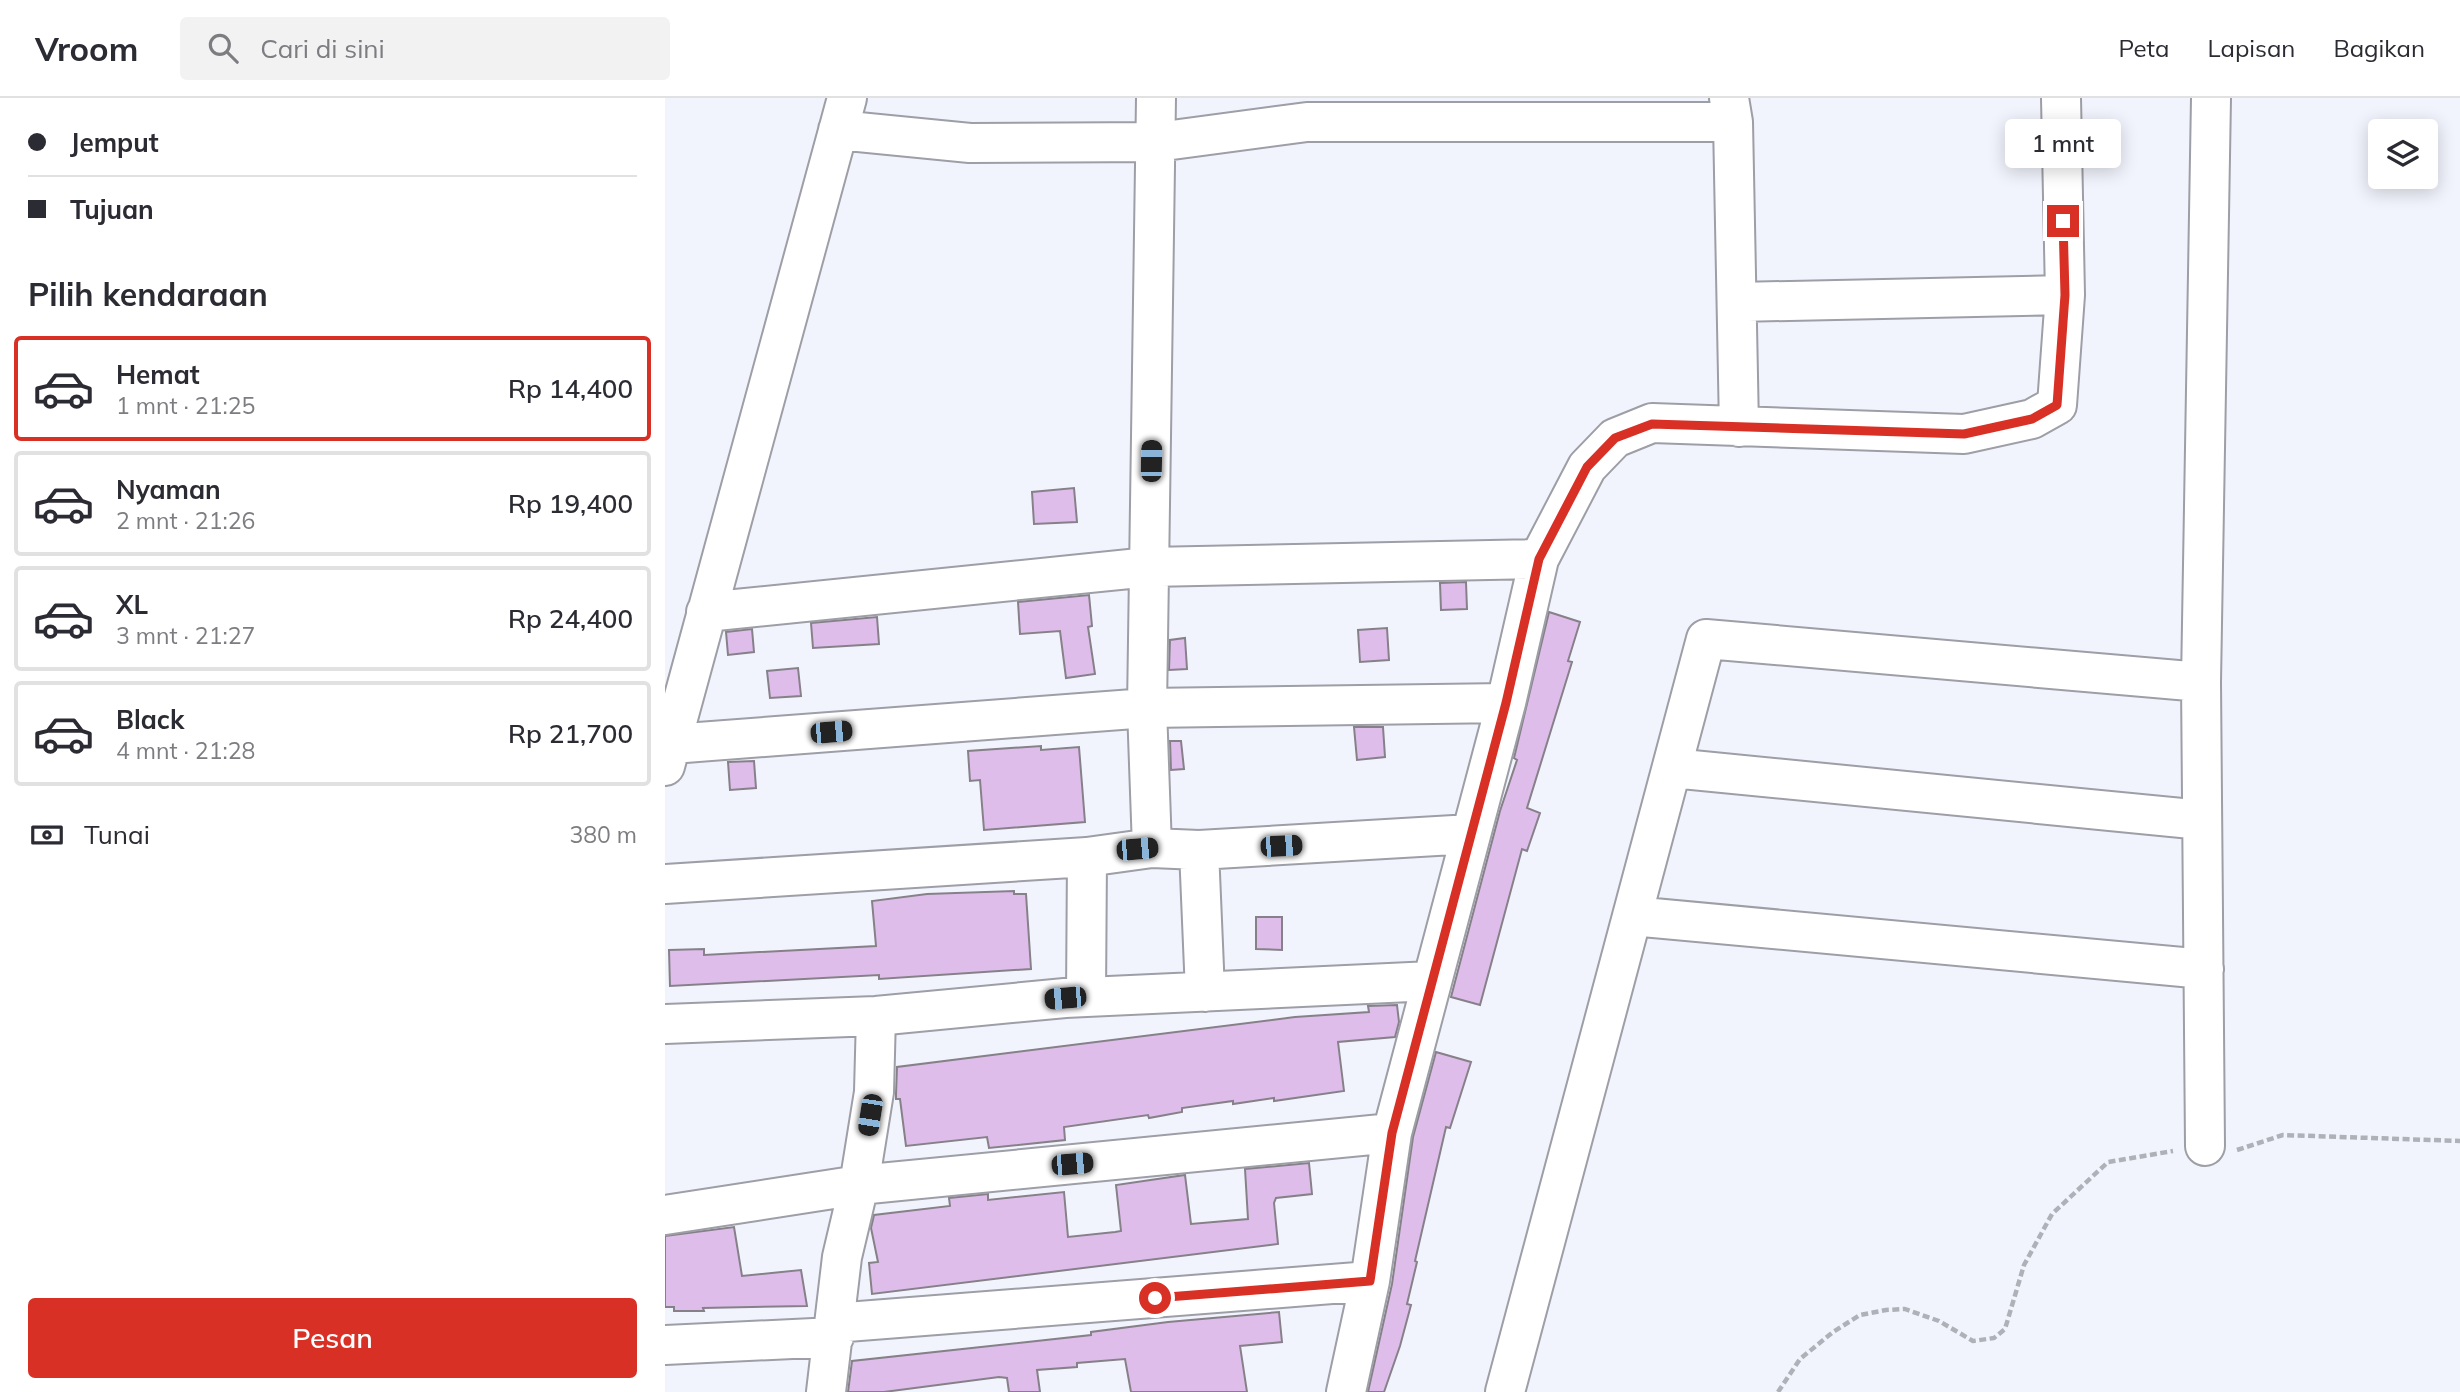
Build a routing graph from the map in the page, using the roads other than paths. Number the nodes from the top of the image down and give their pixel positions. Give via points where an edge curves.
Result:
1 (1156, 98) edge
2 (2061, 98) edge
3 (2211, 98) edge
4 (1308, 110) edge
5 (1731, 110) edge
6 (842, 114) edge
7 (1157, 142) junction
8 (2065, 295) junction
9 (1738, 302) junction
10 (1739, 427) junction
11 (1539, 559) junction
12 (1149, 568) junction
13 (706, 612) junction
14 (2201, 682) junction
15 (1506, 703) junction
16 (1147, 708) junction
17 (669, 755) edge
18 (1672, 768) junction
19 (2202, 820) junction
20 (1471, 834) junction
21 (1152, 848) junction
22 (1199, 850) junction
23 (1087, 857) junction
24 (665, 884) edge
25 (1632, 916) junction
26 (2204, 969) junction
27 (1433, 981) junction
28 (1205, 992) junction
29 (1086, 997) junction
30 (876, 1016) junction
31 (665, 1024) edge
32 (1392, 1133) junction
33 (2205, 1146) road end
34 (859, 1185) junction
35 (665, 1215) edge
36 (1370, 1281) junction
37 (834, 1330) junction
38 (665, 1345) edge
39 (826, 1392) edge
40 (1346, 1392) edge
41 (1505, 1392) edge

1 - 7 street
2 - 8 street
3 - 14 street
4 - 5 street
4 - 7 street
5 - 9 street
6 - 7 street via 970,143
6 - 13 street
7 - 12 street
8 - 9 street
8 - 10 street via 2057,405 2032,419 1964,434
9 - 10 street
10 - 11 street via 1652,424 1615,438 1587,467
11 - 12 street
11 - 15 street
12 - 13 street
12 - 16 street
13 - 17 street
14 - 18 street via 1706,639
14 - 19 street
15 - 16 street
15 - 20 street
16 - 17 street
16 - 21 street
18 - 19 street
18 - 25 street
19 - 26 street
20 - 22 street
20 - 27 street
21 - 22 street
21 - 23 street
22 - 28 street
23 - 24 street
23 - 29 street
25 - 26 street
25 - 41 street
26 - 33 street
27 - 28 street
27 - 32 street
28 - 29 street
29 - 30 street
30 - 31 street
30 - 34 street via 874,1092
32 - 34 street
32 - 36 street
34 - 35 street
34 - 37 street via 842,1257
36 - 37 street
36 - 40 street
37 - 38 street
37 - 39 street

